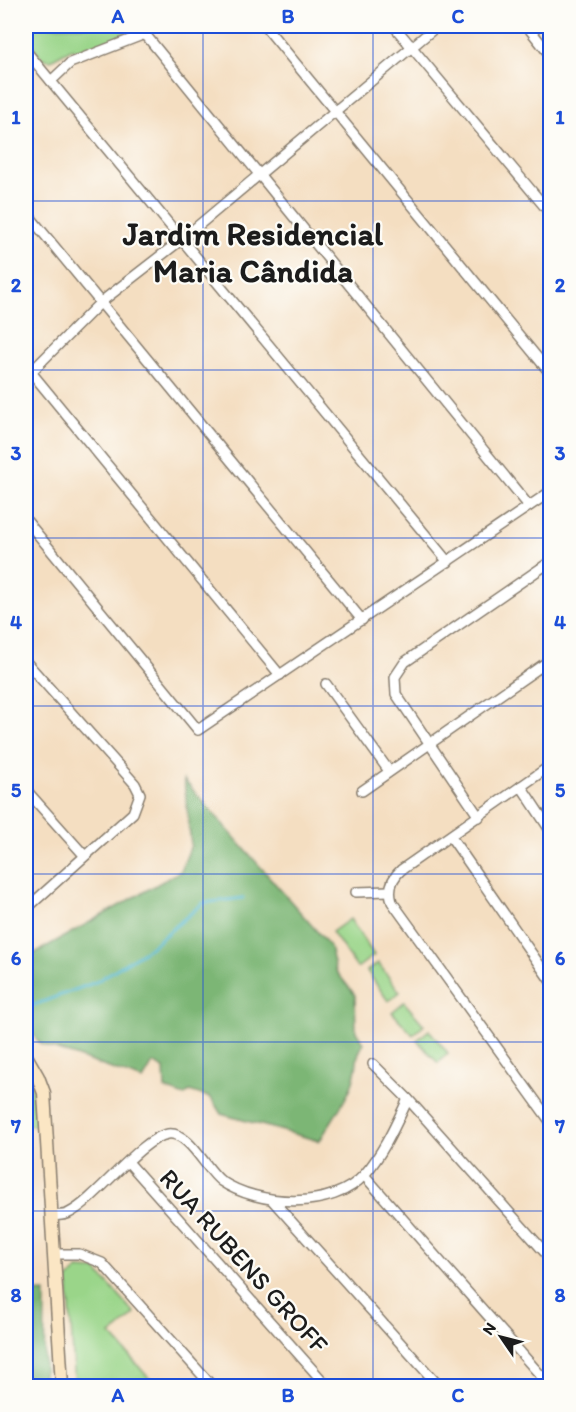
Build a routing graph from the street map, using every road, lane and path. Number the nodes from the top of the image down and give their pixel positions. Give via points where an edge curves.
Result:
1 (265, 26) edge
2 (394, 26) edge
3 (437, 26) edge
4 (527, 26) edge
5 (147, 30) edge
6 (412, 47) junction
7 (26, 51) edge
8 (550, 55) edge
9 (51, 81) junction
10 (335, 111) junction
11 (258, 175) junction
12 (26, 212) edge
13 (550, 213) edge
14 (181, 240) junction
15 (101, 302) junction
16 (27, 372) edge
17 (550, 373) edge
18 (550, 492) edge
19 (529, 506) junction
20 (26, 520) edge
21 (448, 562) junction
22 (550, 562) edge
23 (362, 620) junction
24 (550, 660) edge
25 (26, 662) edge
26 (280, 675) junction
27 (326, 684) dead end
28 (429, 742) junction
29 (550, 766) edge
30 (388, 771) junction
31 (521, 786) junction
32 (26, 790) edge
33 (362, 791) dead end
34 (479, 817) junction
35 (550, 830) edge
36 (450, 837) junction
37 (84, 855) junction
38 (390, 891) junction
39 (356, 892) dead end
40 (26, 909) edge
41 (550, 980) edge
42 (26, 1056) edge
43 (373, 1064) dead end
44 (408, 1099) junction
45 (550, 1120) edge
46 (129, 1163) junction
47 (364, 1175) junction
48 (273, 1201) junction
49 (51, 1216) junction
50 (54, 1254) junction
51 (550, 1258) edge
52 (62, 1386) edge
53 (212, 1386) edge
54 (327, 1386) edge
55 (439, 1386) edge
56 (550, 1386) edge

1 - 10 street
2 - 6 street
3 - 6 street
4 - 8 street
5 - 9 street via 70,63
5 - 11 street
6 - 10 street
6 - 13 street
7 - 9 street
9 - 14 street
10 - 11 street
10 - 17 street
11 - 14 street
11 - 19 street
12 - 15 street
14 - 15 street
14 - 21 street
15 - 16 street
15 - 23 street
16 - 26 street
18 - 19 street
19 - 21 street
20 - 26 street via 198,730
21 - 23 street
22 - 28 street via 399,669 394,681 396,694
23 - 26 street
24 - 28 street
25 - 37 street via 140,794 133,813
27 - 30 street
28 - 30 street
28 - 34 street
29 - 31 street
30 - 33 street
31 - 34 street
31 - 35 street
32 - 37 street
34 - 36 street
36 - 38 street via 398,873
36 - 41 street
37 - 40 street
38 - 39 street
38 - 45 street via 392,902
42 - 49 main road via 44,1093
43 - 44 street
44 - 47 street via 390,1137
44 - 51 street
46 - 48 street via 154,1140 176,1134 219,1180
46 - 49 street via 69,1214
46 - 54 street, RUA RUBENS GROFF
47 - 48 street via 326,1196 305,1201
47 - 56 street
48 - 55 street
49 - 50 main road
50 - 52 main road
50 - 53 street via 79,1254 102,1263

